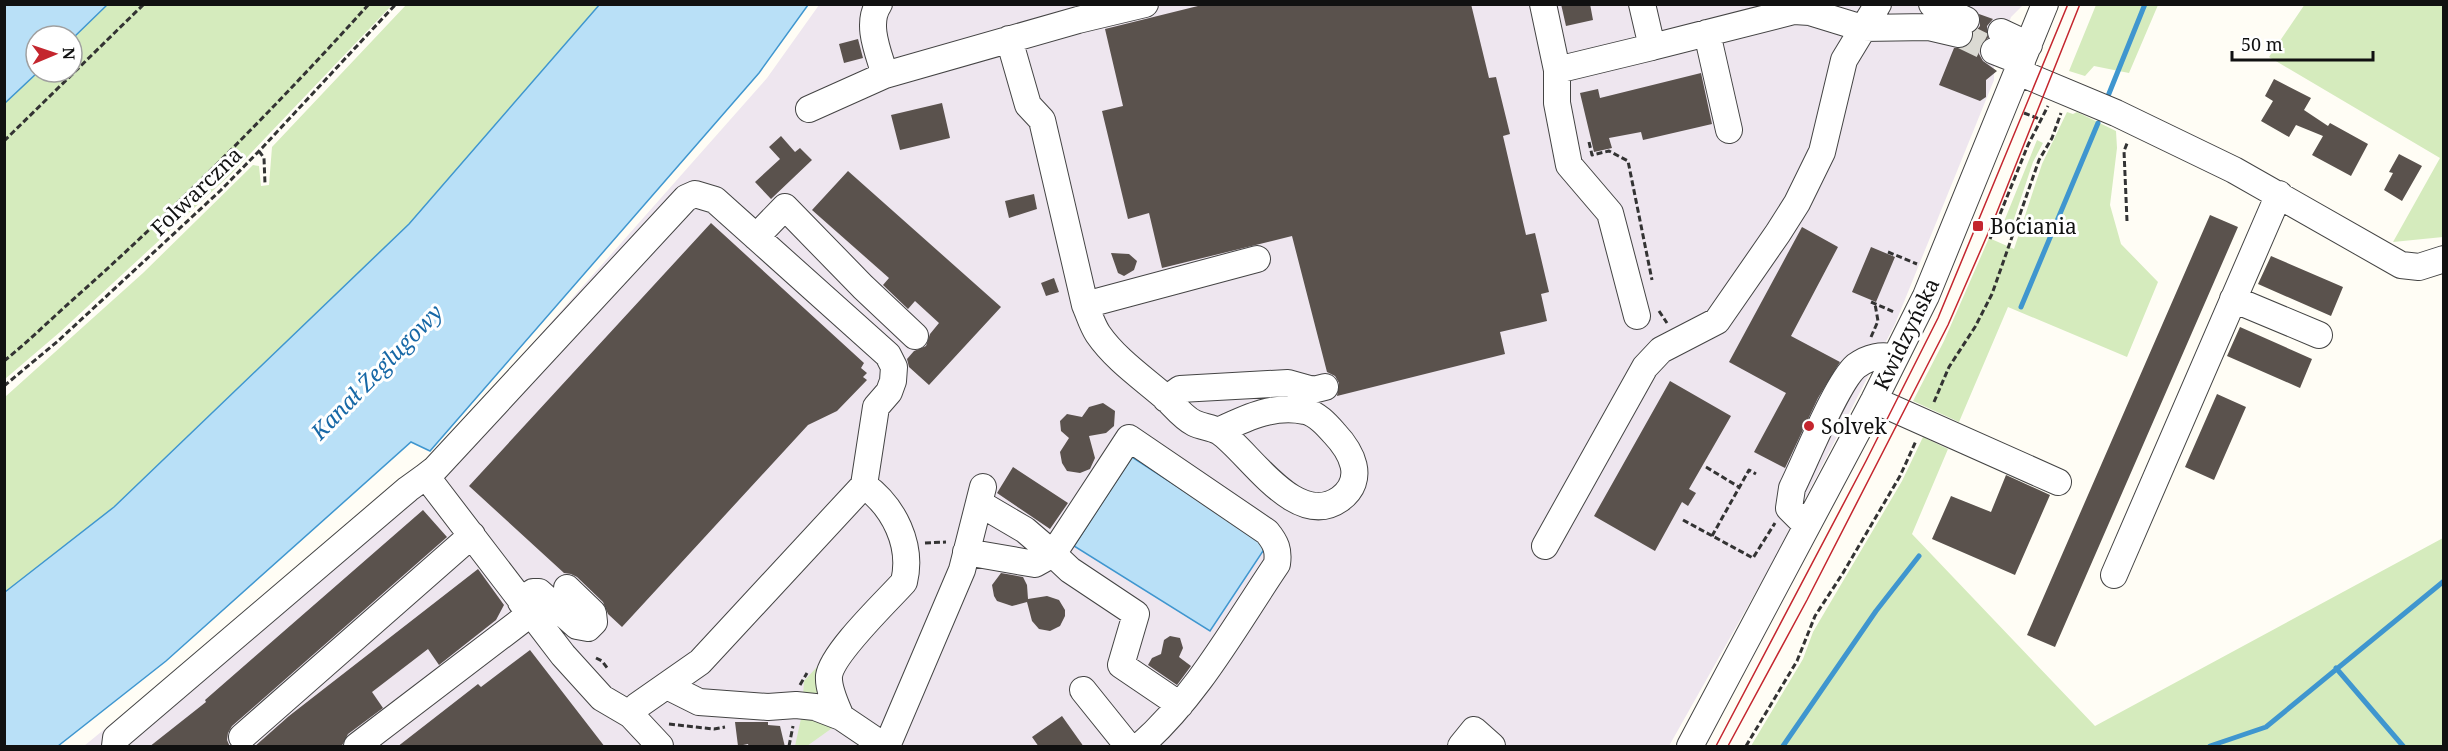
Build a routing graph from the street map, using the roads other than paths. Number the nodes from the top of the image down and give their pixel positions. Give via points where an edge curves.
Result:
1 (879, 4) edge
2 (1145, 4) edge
3 (1543, 4) edge
4 (1642, 4) edge
5 (1878, 4) edge
6 (2045, 4) edge
7 (1775, 10) edge
8 (1930, 16) edge
9 (1962, 24) tunnel mouth
10 (1862, 28) junction
11 (1707, 33) junction
12 (1009, 39) junction
13 (1998, 41) tunnel mouth
14 (1652, 47) junction
15 (2023, 60) junction
16 (1557, 70) junction
17 (885, 75) junction
18 (809, 109) dead end
19 (1730, 130) dead end
20 (2279, 194) junction
21 (756, 237) junction
22 (1257, 259) dead end
23 (2444, 259) edge
24 (2233, 298) junction
25 (1085, 305) junction
26 (1647, 312) road end
27 (915, 336) dead end
28 (2319, 336) dead end
29 (1895, 358) junction
30 (1326, 387) dead end
31 (1166, 399) junction
32 (1874, 400) junction
33 (1218, 431) junction
34 (426, 476) junction
35 (2058, 482) dead end
36 (864, 485) junction
37 (1807, 526) junction
38 (472, 535) junction
39 (1545, 546) dead end
40 (966, 552) junction
41 (1053, 554) junction
42 (2114, 575) dead end
43 (567, 588) dead end
44 (526, 608) junction
45 (667, 686) junction
46 (1083, 690) dead end
47 (1180, 705) junction
48 (632, 715) junction
49 (840, 717) junction
50 (661, 735) edge
51 (242, 736) dead end
52 (115, 747) edge
53 (357, 747) edge
54 (886, 747) edge
55 (1128, 747) edge
56 (1140, 747) edge
57 (1461, 747) edge
58 (1492, 747) edge
59 (1690, 747) edge

1 - 17 street via 873,31
2 - 12 street
3 - 16 street
4 - 14 street
5 - 10 street
6 - 15 street, Kwidzyńska
7 - 10 street via 1810,12
7 - 11 street
8 - 9 street
8 - 10 street
10 - 39 street via 1844,60 1822,152 1797,203 1717,321 1661,350 1646,368
11 - 14 street
11 - 19 street
12 - 17 street
12 - 25 street via 1028,105 1042,120
13 - 15 street
14 - 16 street
15 - 20 street via 2055,88 2116,113
15 - 29 street, Kwidzyńska via 1926,296
16 - 26 street via 1557,103 1569,165 1610,213
17 - 18 street
20 - 23 street via 2402,265 2419,267
20 - 24 street
21 - 27 street via 786,207
21 - 34 street via 715,200 695,194 686,198
21 - 36 street via 888,355 894,367 889,392 876,407
22 - 25 street
24 - 28 street
24 - 42 street
25 - 31 street via 1096,332 1113,355
29 - 32 street, Kwidzyńska
29 - 37 street via 1883,355 1856,366 1840,388 1792,488 1789,508
30 - 31 street via 1313,390 1288,384 1180,389
31 - 33 street via 1192,423
32 - 35 street
32 - 37 street, Kwidzyńska
33 - 33 street via 1295,500 1313,507 1329,505 1350,489 1353,459 1347,447 1324,422 1308,412 1275,410 1252,415
34 - 38 street
34 - 52 street via 116,738
36 - 45 street via 700,662
36 - 49 street via 893,514 908,567 904,582 834,660 829,678
37 - 59 street, Kwidzyńska
38 - 44 street
38 - 51 street
40 - 41 street via 1035,564
40 - 41 street via 981,495
40 - 54 street via 962,570
41 - 47 street via 1070,570 1136,614 1121,665
41 - 47 street via 1129,438 1267,532 1278,552 1277,564
43 - 44 street via 593,613 594,622 588,628 577,626 539,592 533,592
44 - 48 street via 602,698
44 - 53 street
45 - 48 street via 637,706
45 - 49 street via 699,702 768,707 809,705
46 - 55 street
47 - 56 street
48 - 50 street via 649,732
49 - 54 street
57 - 58 street via 1474,730

